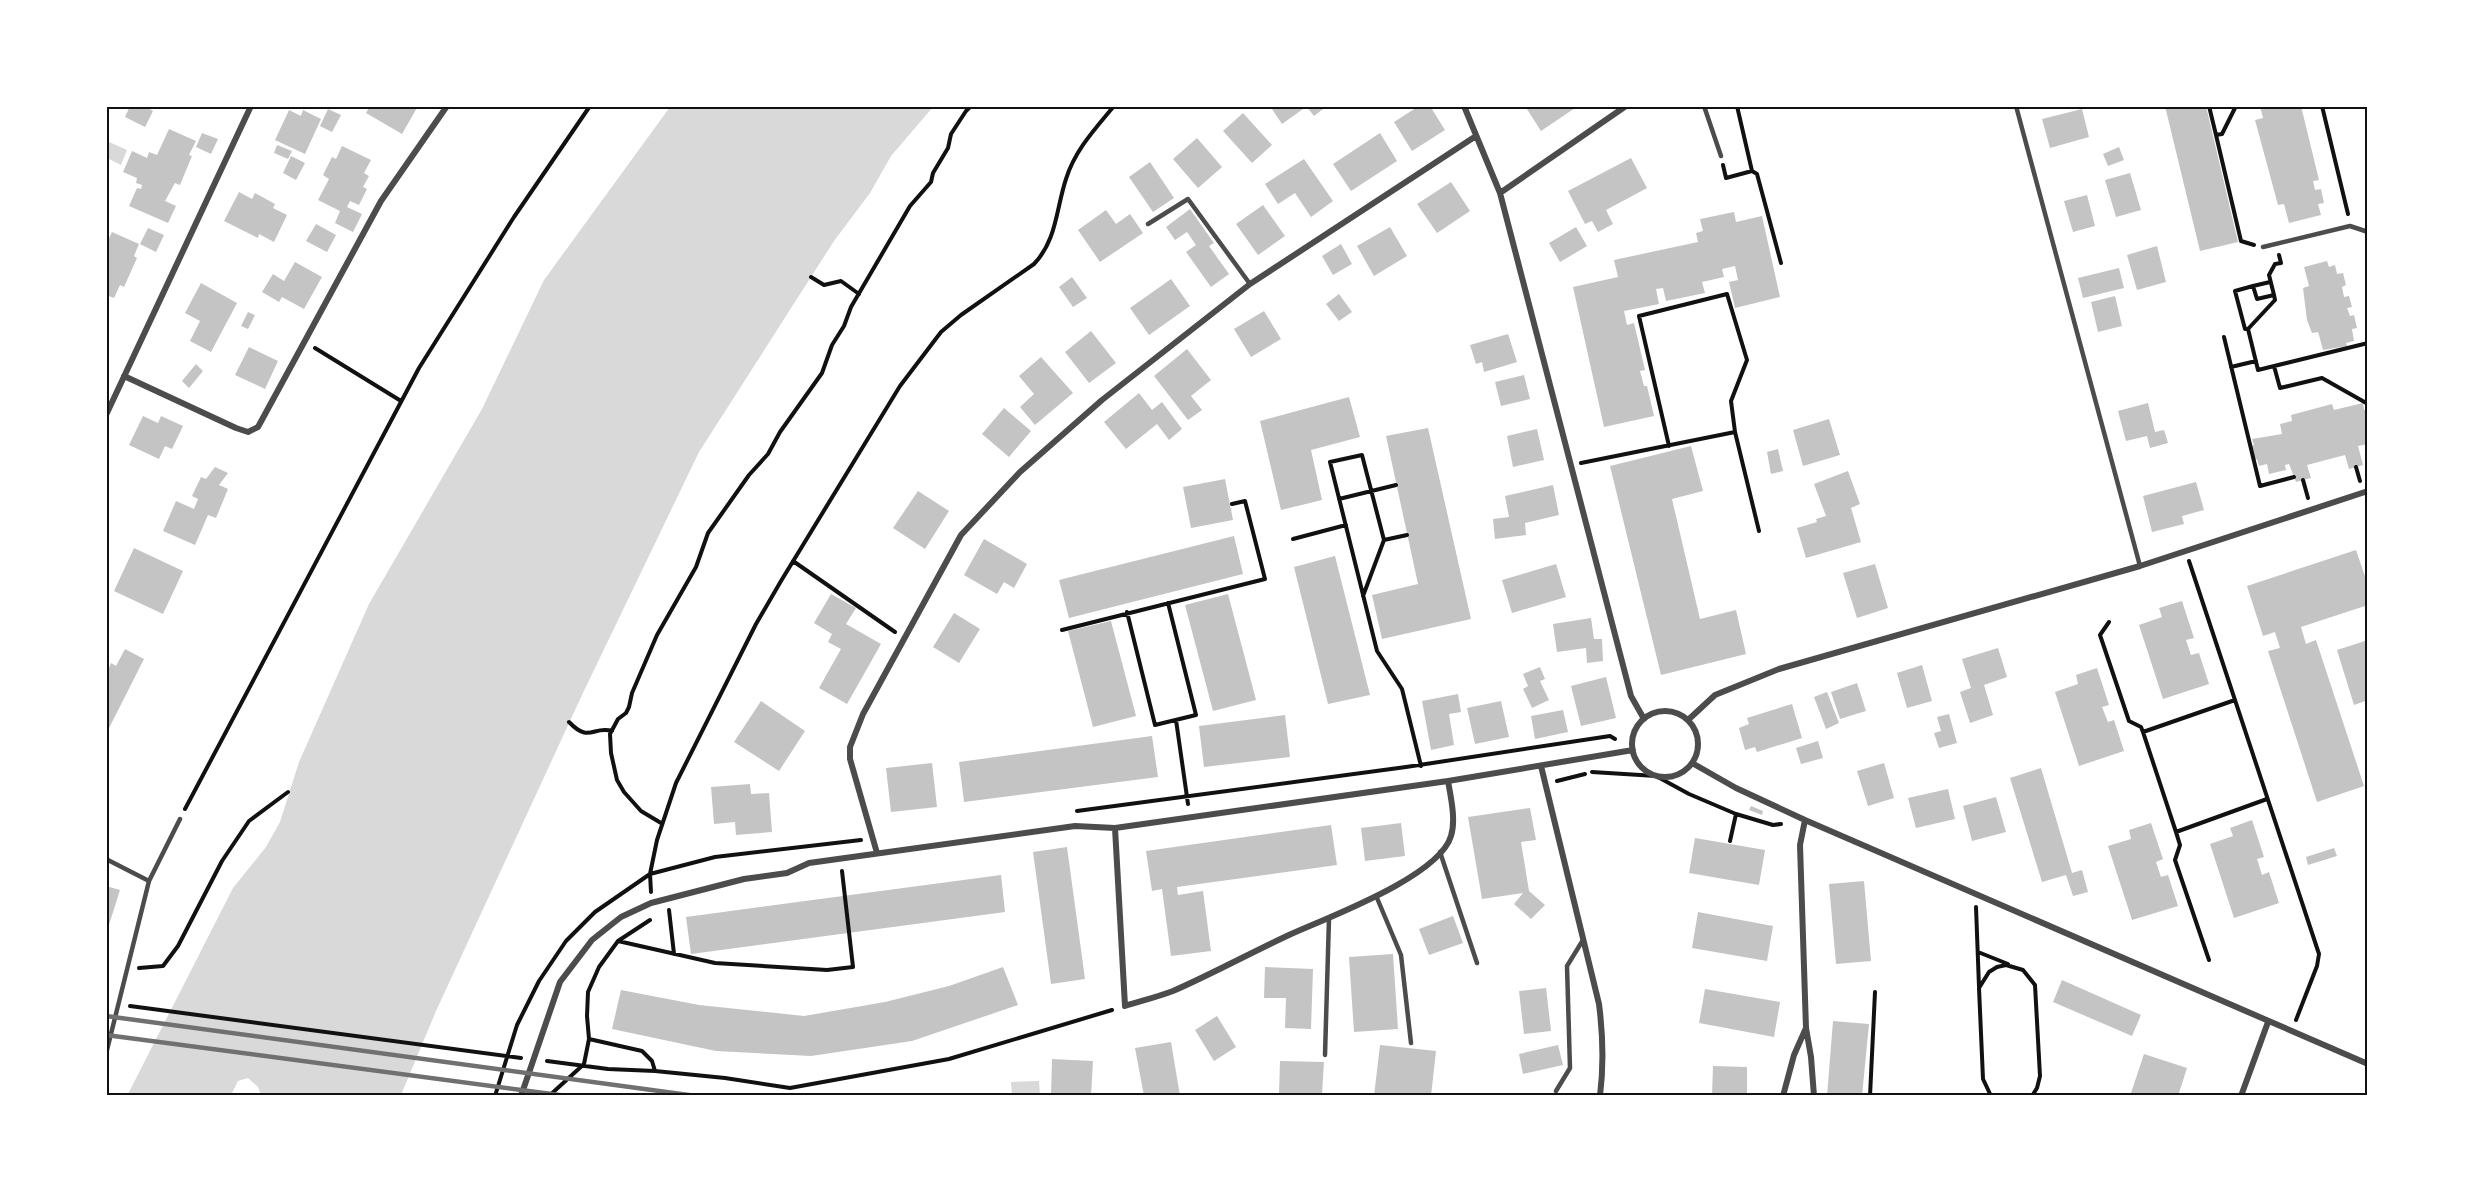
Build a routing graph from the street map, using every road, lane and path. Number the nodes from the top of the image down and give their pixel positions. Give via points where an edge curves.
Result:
1 (251, 106) edge
2 (447, 106) edge
3 (590, 106) edge
4 (971, 106) edge
5 (1464, 106) edge
6 (1626, 106) edge
7 (1704, 106) edge
8 (1737, 106) edge
9 (2016, 106) edge
10 (2209, 106) edge
11 (2236, 106) edge
12 (2322, 106) edge
13 (1114, 107) edge
14 (2216, 135) junction
15 (1476, 136) junction
16 (1721, 156) joint
17 (1752, 171) junction
18 (1500, 193) junction
19 (1148, 224) dead end
20 (2350, 226) junction
21 (2367, 232) edge
22 (2276, 244) junction
23 (2262, 248) joint
24 (1781, 263) dead end
25 (811, 277) dead end
26 (2270, 282) junction
27 (1250, 284) junction
28 (2253, 286) junction
29 (859, 294) junction
30 (2274, 295) junction
31 (2248, 329) junction
32 (2224, 337) dead end
33 (305, 342) junction
34 (2367, 343) edge
35 (2256, 361) junction
36 (2274, 366) junction
37 (2231, 367) junction
38 (124, 376) junction
39 (401, 401) junction
40 (2367, 404) edge
41 (106, 415) edge
42 (1735, 432) junction
43 (1669, 446) junction
44 (1570, 465) junction
45 (2294, 477) dead end
46 (1396, 485) dead end
47 (1372, 491) junction
48 (2367, 491) edge
49 (1339, 499) junction
50 (1232, 504) dead end
51 (1346, 525) junction
52 (1759, 531) dead end
53 (1407, 535) dead end
54 (1293, 539) dead end
55 (1384, 540) junction
56 (2186, 552) junction
57 (793, 561) junction
58 (2140, 566) junction
59 (1363, 596) junction
60 (1168, 603) junction
61 (1127, 612) junction
62 (2109, 622) dead end
63 (1062, 630) dead end
64 (903, 637) junction
65 (2235, 700) junction
66 (1644, 719) junction
67 (1176, 720) junction
68 (1688, 720) junction
69 (570, 722) dead end
70 (612, 731) junction
71 (2143, 732) junction
72 (1633, 750) junction
73 (1692, 763) junction
74 (1420, 765) junction
75 (1541, 766) junction
76 (1656, 776) junction
77 (1448, 781) junction
78 (1424, 785) junction
79 (1545, 785) junction
80 (288, 792) dead end
81 (1187, 796) junction
82 (2267, 800) junction
83 (1070, 812) dead end
84 (1736, 814) junction
85 (1189, 817) junction
86 (180, 819) joint
87 (1805, 820) junction
88 (662, 823) junction
89 (1115, 828) junction
90 (2176, 832) junction
91 (873, 838) junction
92 (1730, 841) dead end
93 (1440, 852) junction
94 (877, 853) junction
95 (106, 859) edge
96 (841, 859) junction
97 (149, 881) junction
98 (1976, 895) junction
99 (1377, 898) junction
100 (651, 903) junction
101 (660, 915) dead end
102 (1329, 918) junction
103 (1584, 938) junction
104 (618, 941) junction
105 (1978, 952) junction
106 (674, 954) junction
107 (2209, 960) dead end
108 (1477, 963) dead end
109 (129, 966) junction
110 (2015, 966) junction
111 (1979, 988) junction
112 (1875, 992) dead end
113 (118, 1004) dead end
114 (1125, 1006) junction
115 (2268, 1022) junction
116 (1806, 1028) junction
117 (2291, 1032) junction
118 (589, 1040) junction
119 (1411, 1043) dead end
120 (106, 1054) edge
121 (1324, 1055) dead end
122 (526, 1058) dead end
123 (538, 1060) dead end
124 (2367, 1064) edge
125 (656, 1071) junction
126 (1556, 1090) dead end
127 (521, 1095) edge
128 (549, 1095) edge
129 (1600, 1095) edge
130 (1783, 1095) edge
131 (1814, 1095) edge
132 (1870, 1095) edge
133 (1991, 1095) edge
134 (2032, 1095) edge
135 (2241, 1095) edge

1 - 38 street
2 - 33 street via 381,201
3 - 39 path via 514,217
4 - 29 path via 951,134 931,182 910,206
5 - 15 street
6 - 18 street
7 - 16 lane
8 - 17 path
9 - 58 lane
10 - 14 path
11 - 14 path via 2222,134
12 - 20 path
13 - 57 path via 1084,142 1071,165 1044,254 941,332 900,386
14 - 23 path via 2241,241
15 - 18 street
15 - 27 street
16 - 17 path via 1726,178
17 - 24 path via 1759,178
18 - 44 street
19 - 27 lane via 1188,199
20 - 21 lane
20 - 22 lane
22 - 23 lane
22 - 26 path via 2281,263 2275,264
25 - 29 path via 824,285 841,280
26 - 28 path
26 - 30 path
27 - 64 street via 1102,400 1020,472 961,535
28 - 30 path via 2257,299
28 - 31 path via 2235,291
29 - 70 path via 822,373 768,454 708,533 696,567 657,635 630,706
30 - 31 path via 2275,300
31 - 35 path
32 - 37 path
33 - 38 street via 258,426 248,432
33 - 39 path
34 - 36 path
35 - 36 path via 2258,370
35 - 37 path
36 - 40 path via 2280,388 2322,378
37 - 45 path via 2260,486
38 - 41 street
39 - 86 path
42 - 43 path
42 - 43 path via 1731,401 1747,360 1727,294 1639,316
42 - 52 path
43 - 44 path
44 - 66 street via 1631,696
46 - 47 path
47 - 49 path
47 - 49 path via 1362,455 1330,462
47 - 55 path
48 - 56 street
49 - 51 path
50 - 60 path via 1245,501 1265,579
51 - 54 path
51 - 59 path
53 - 55 path
55 - 59 path
56 - 58 street
56 - 65 path
57 - 64 path
57 - 88 path via 756,624 676,783
58 - 68 street via 1779,669 1715,695
59 - 74 path via 1377,651 1402,689
60 - 61 path
60 - 67 path via 1196,715
61 - 63 path
61 - 67 path via 1155,724
62 - 71 path via 2100,635 2129,721
64 - 91 street via 850,747
65 - 71 path
65 - 82 path
66 - 68 street via 1662,711
66 - 72 street via 1634,733
67 - 81 path
68 - 73 street via 1698,746
69 - 70 path via 586,733
70 - 88 path via 610,753 617,780 641,811
71 - 90 path
72 - 74 path via 1610,736
72 - 75 street
72 - 76 street via 1641,766
73 - 76 street via 1676,775
73 - 87 street
74 - 78 path
74 - 81 path
75 - 77 street
75 - 79 street
76 - 79 path via 1594,772
76 - 84 path
77 - 78 street
77 - 93 street via 1451,837
78 - 85 street
79 - 103 street
80 - 109 path via 249,821 163,966
81 - 83 path
81 - 85 path
82 - 90 path
82 - 117 path via 2319,954 2318,966
84 - 87 path via 1773,825
84 - 92 path
85 - 89 street
86 - 97 lane
87 - 98 street
87 - 116 street via 1800,845
88 - 91 path via 650,874 715,857
89 - 94 street via 1075,826
89 - 114 street
90 - 107 path via 2180,845 2175,860
91 - 94 street
93 - 99 street
93 - 108 lane
94 - 96 street
95 - 97 lane
96 - 100 street via 809,863 787,873 744,879
96 - 106 path via 853,967 826,970 715,963
97 - 109 lane
98 - 105 path
98 - 115 street
99 - 102 street
99 - 119 lane via 1401,955
100 - 104 path via 651,919
100 - 127 street via 621,917 592,940 560,982
101 - 106 path via 669,910
102 - 114 street via 1170,992
102 - 121 lane
103 - 126 lane via 1567,966 1570,1068
103 - 129 street via 1603,1035
104 - 106 path
104 - 118 path via 599,967 588,992
105 - 110 path
105 - 111 path
109 - 120 lane
110 - 111 path via 1996,967
110 - 134 path via 2024,970 2035,985 2040,1076
111 - 133 path via 1983,1079
112 - 132 path
113 - 122 path
114 - 125 path via 949,1059 790,1088
115 - 117 street
115 - 135 street
116 - 130 street
116 - 131 street
117 - 124 street
118 - 125 path via 642,1051
118 - 128 path via 584,1064
123 - 125 path

